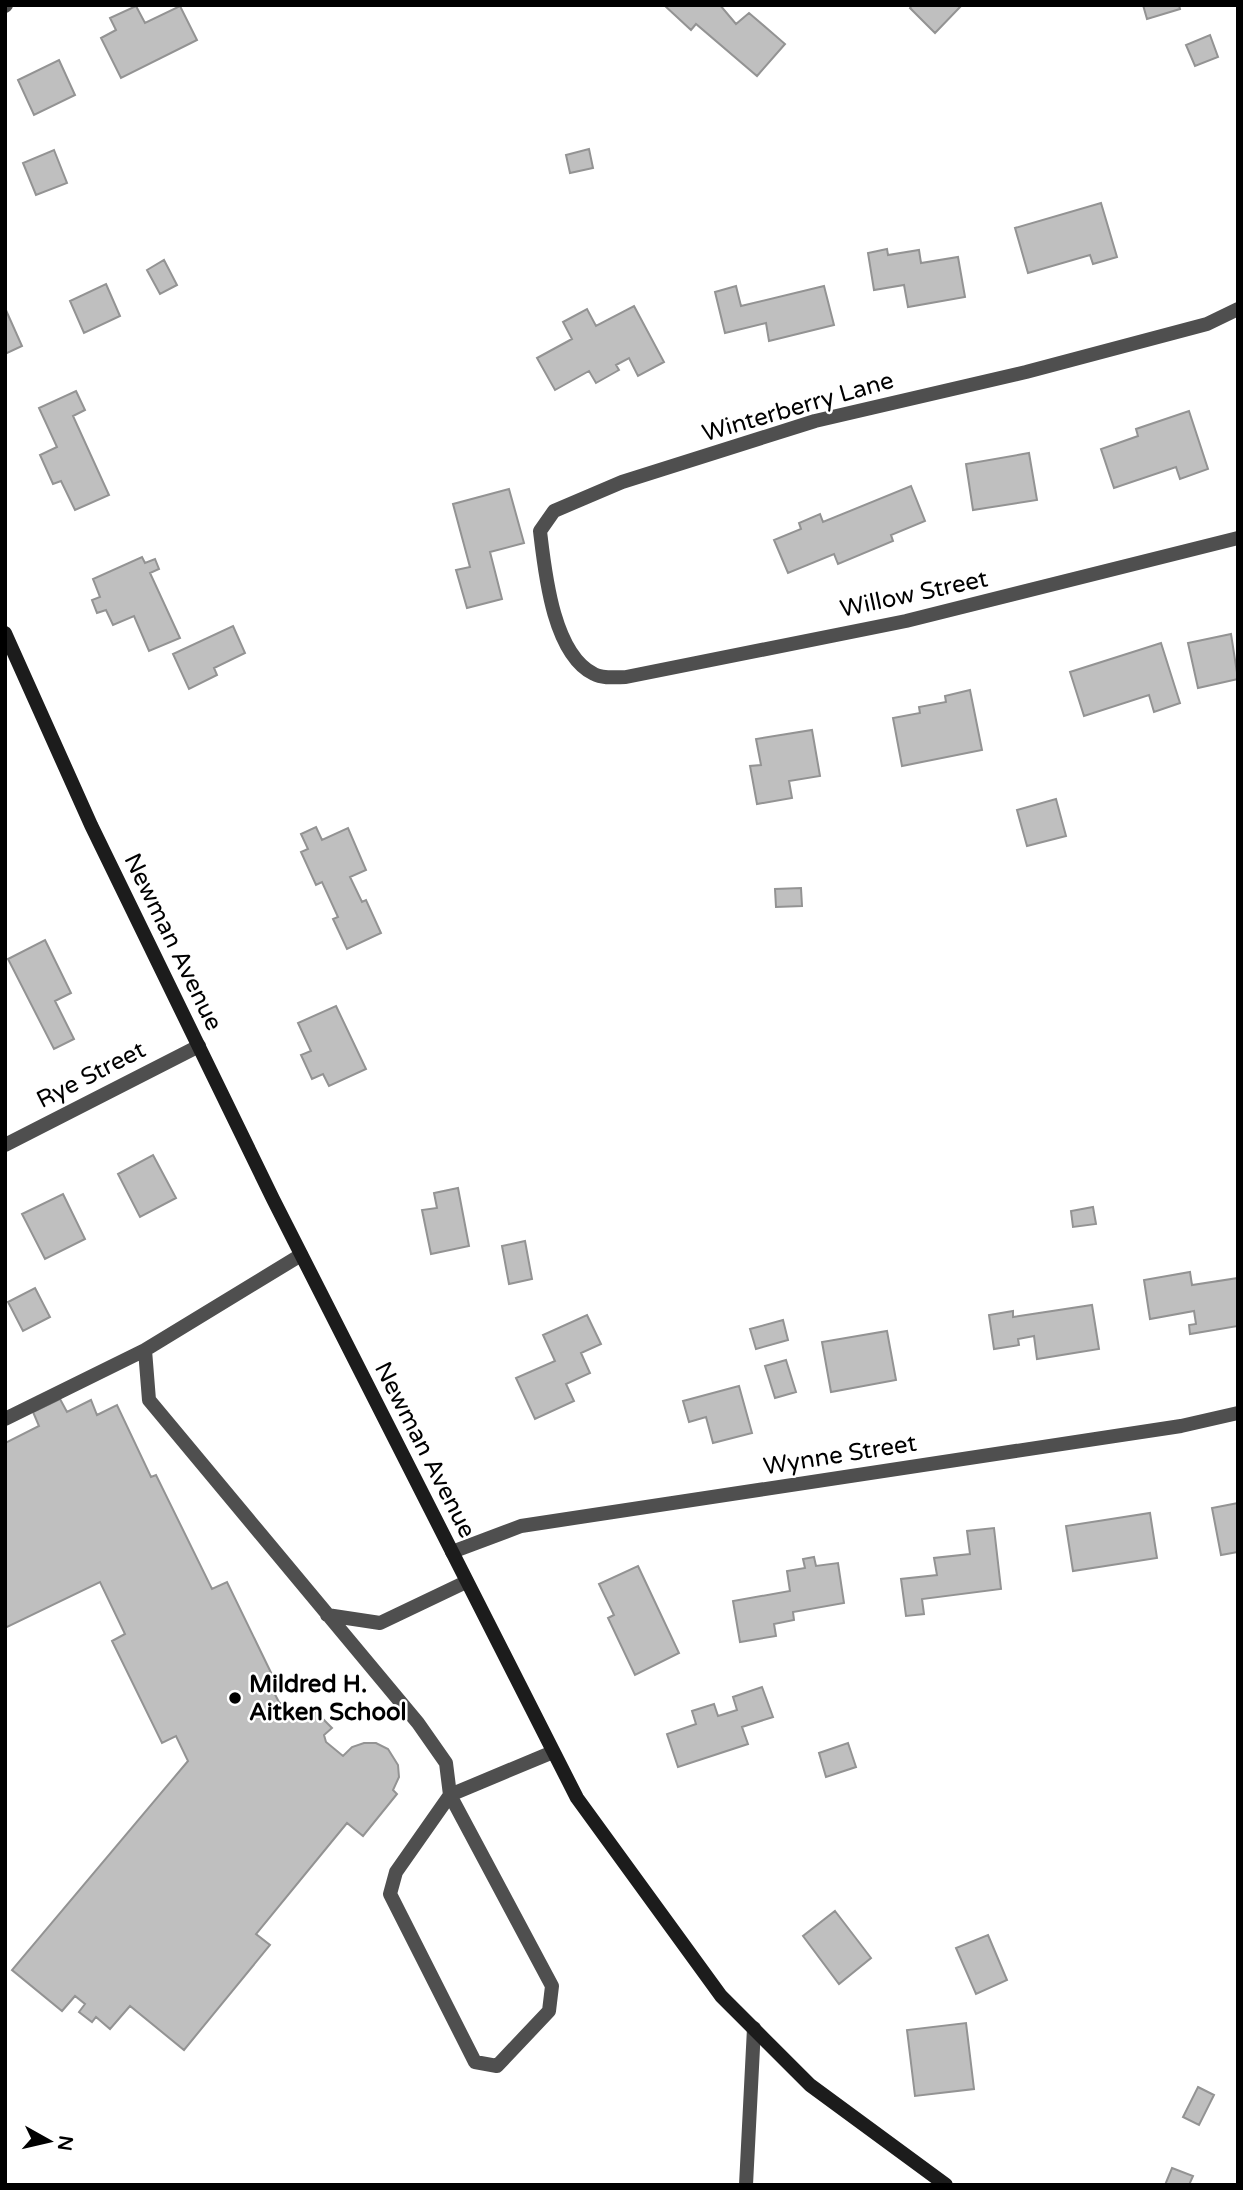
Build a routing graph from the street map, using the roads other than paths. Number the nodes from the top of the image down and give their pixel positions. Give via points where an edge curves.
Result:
1 (1238, 309) edge
2 (1238, 538) edge
3 (5, 633) edge
4 (597, 676) joint
5 (199, 1046) junction
6 (5, 1145) edge
7 (301, 1255) junction
8 (145, 1350) junction
9 (1238, 1413) edge
10 (5, 1419) edge
11 (452, 1552) junction
12 (467, 1582) junction
13 (327, 1615) junction
14 (553, 1752) junction
15 (450, 1795) junction
16 (754, 2028) junction
17 (746, 2185) edge
18 (946, 2185) edge

1 - 4 street, Winterberry Lane via 1207,324 815,421 622,482 554,511 540,531 553,606 564,644 581,666
2 - 4 street, Willow Street via 906,621 665,672
3 - 5 main road, Newman Avenue via 91,825
5 - 6 street, Rye Street
5 - 7 main road, Newman Avenue
7 - 8 street
7 - 11 main road, Newman Avenue
8 - 10 street
8 - 13 street via 149,1399
9 - 11 street, Wynne Street via 1181,1426 521,1526
11 - 12 main road, Newman Avenue
12 - 13 street via 380,1622
12 - 14 main road, Newman Avenue
13 - 15 street via 446,1763
14 - 15 street
14 - 16 main road, Newman Avenue via 577,1798 721,1996
15 - 15 street via 396,1872 390,1894 475,2062 497,2066 549,2011 552,1986
16 - 17 street
16 - 18 main road, Newman Avenue via 810,2085

